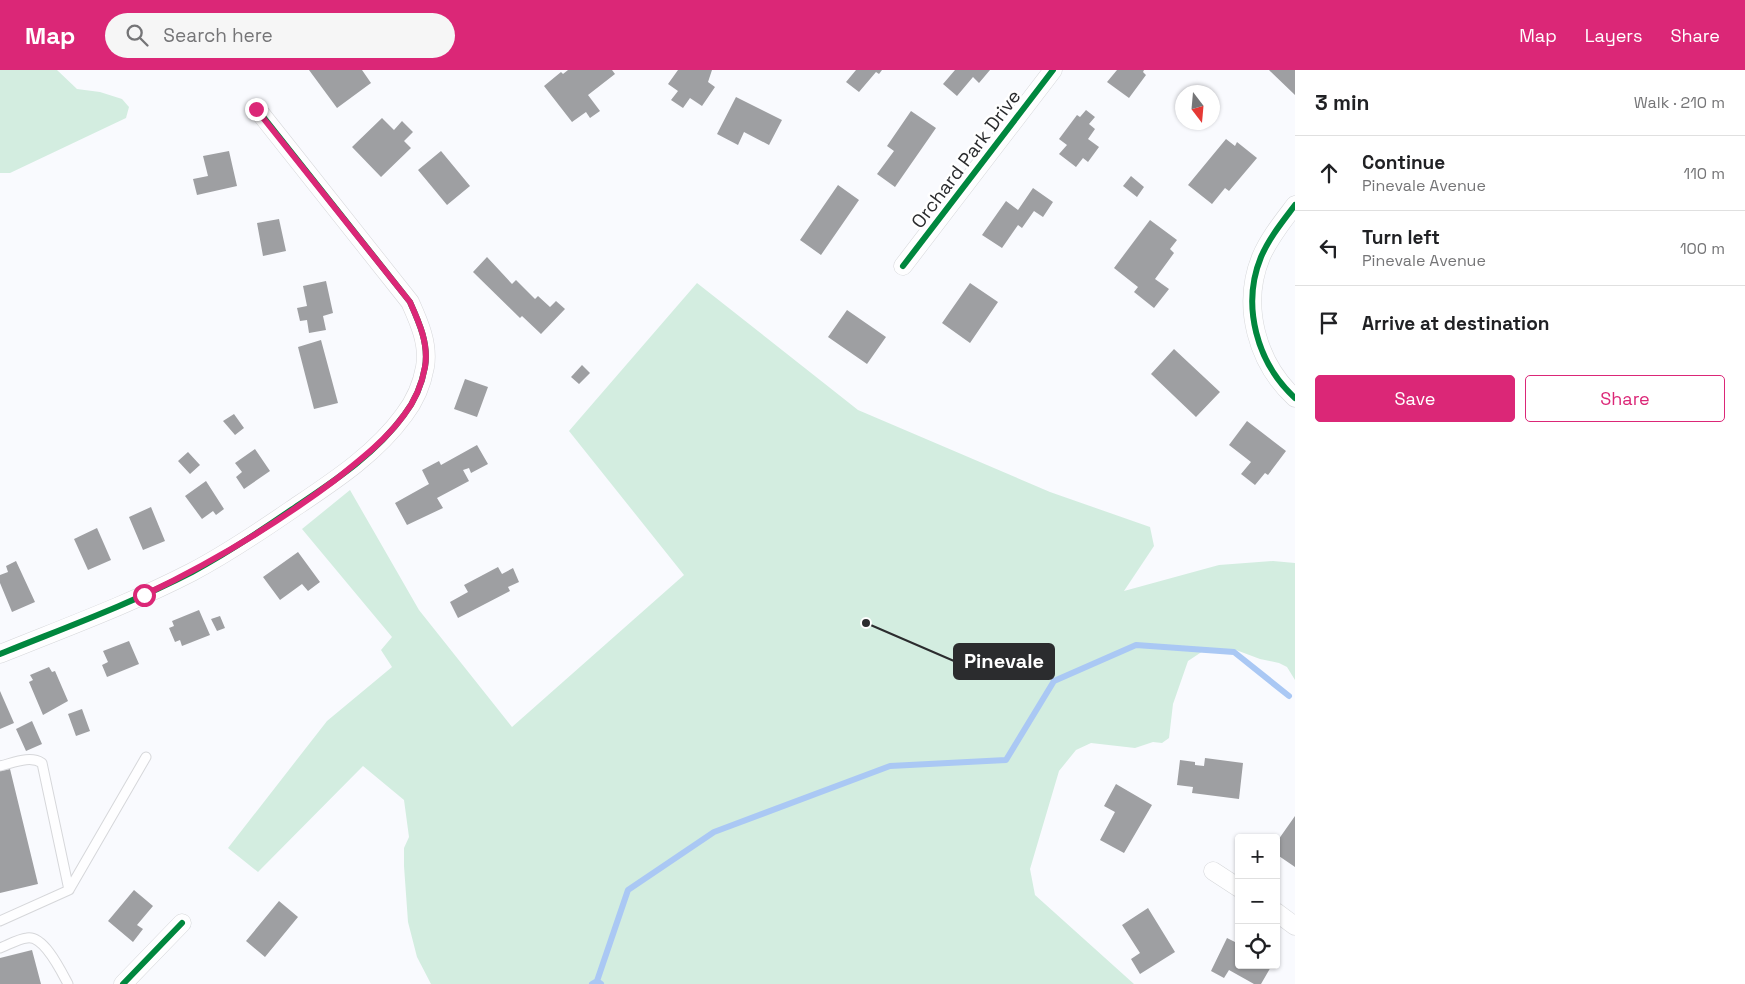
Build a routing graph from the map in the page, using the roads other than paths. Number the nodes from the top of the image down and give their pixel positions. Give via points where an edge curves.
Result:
1 (1053, 70) edge
2 (256, 109) dead end
3 (1295, 205) edge
4 (903, 266) dead end
5 (1295, 398) edge
6 (0, 654) edge
7 (146, 757) dead end
8 (0, 766) edge
9 (1213, 871) dead end
10 (1235, 885) edge
11 (69, 890) junction
12 (1280, 915) edge
13 (0, 920) edge
14 (182, 923) dead end
15 (1295, 926) edge
16 (0, 948) edge
17 (68, 984) edge
18 (123, 984) edge

1 - 4 street, Orchard Park Drive
2 - 6 street via 410,302 422,329 426,355 411,405 380,443 350,468 228,552 144,595
3 - 5 street via 1274,233 1261,258 1252,314 1268,365 1276,379
7 - 11 lane
8 - 11 lane via 26,760 42,764
9 - 10 street
11 - 13 lane
12 - 15 street
14 - 18 street
16 - 17 lane via 26,938 38,941 55,960

